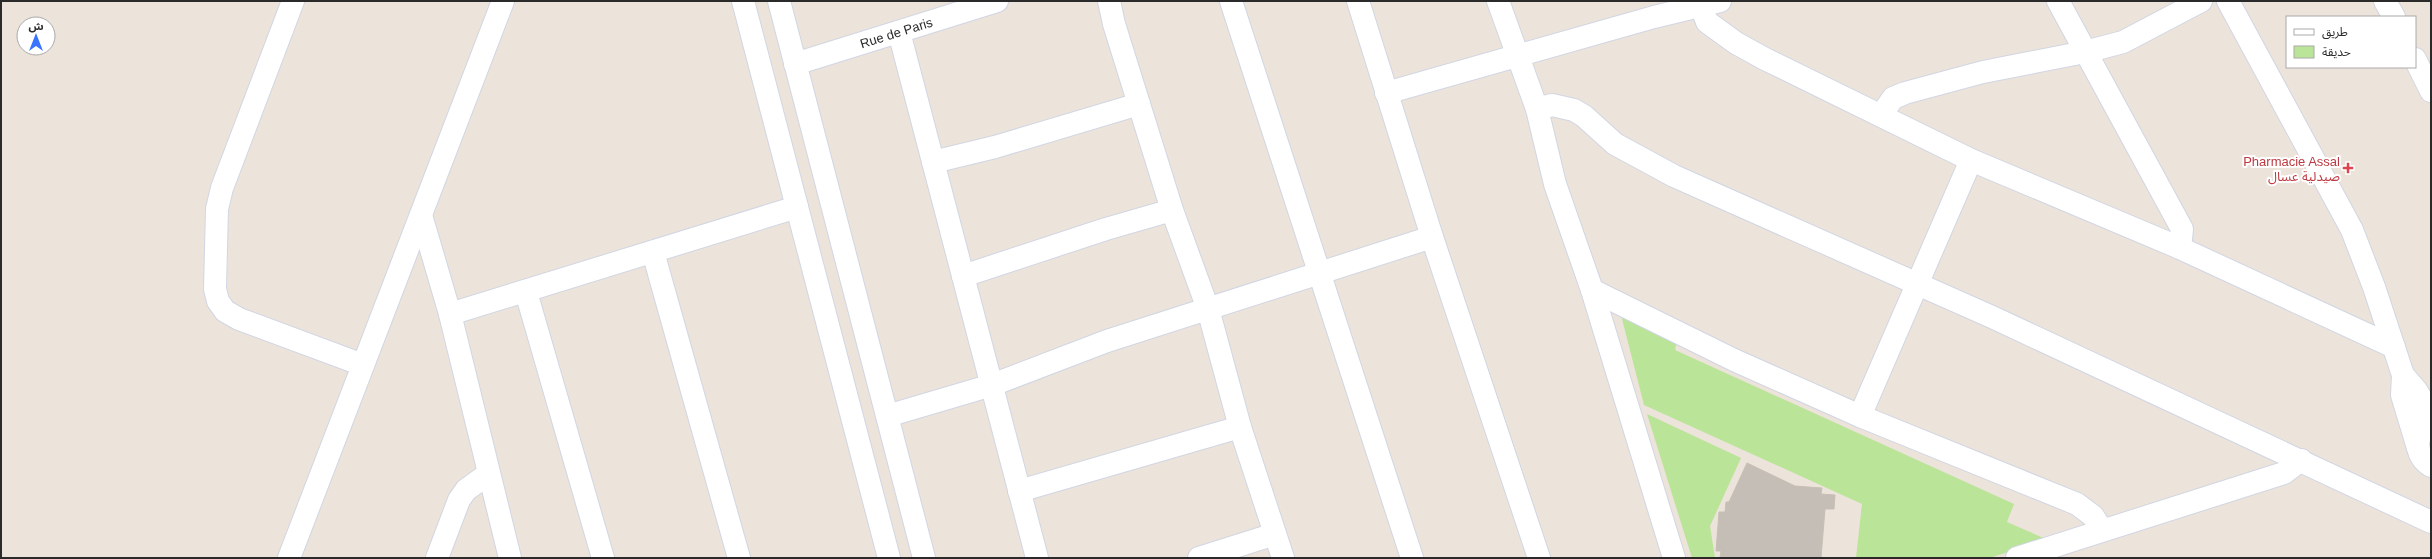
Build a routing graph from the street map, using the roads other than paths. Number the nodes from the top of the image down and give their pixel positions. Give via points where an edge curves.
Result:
1 (293, 1) edge
2 (503, 1) edge
3 (743, 1) edge
4 (779, 1) edge
5 (998, 1) edge
6 (1109, 1) edge
7 (1231, 1) edge
8 (1358, 1) edge
9 (1498, 1) edge
10 (2058, 1) edge
11 (2201, 1) edge
12 (2228, 1) edge
13 (2385, 1) edge
14 (2402, 1) edge
15 (1710, 4) edge
16 (1651, 9) edge
17 (2393, 16) edge
18 (2399, 16) edge
19 (900, 32) junction
20 (2085, 52) junction
21 (1517, 55) junction
22 (2416, 61) edge
23 (795, 64) junction
24 (2431, 91) edge
25 (1386, 93) junction
26 (1139, 104) junction
27 (1537, 109) junction
28 (1882, 114) junction
29 (1971, 160) junction
30 (933, 162) junction
31 (797, 207) junction
32 (1172, 210) junction
33 (421, 215) junction
34 (1432, 237) junction
35 (2180, 248) junction
36 (653, 252) junction
37 (1319, 274) junction
38 (963, 276) junction
39 (1917, 284) junction
40 (1592, 290) junction
41 (526, 292) junction
42 (1208, 309) junction
43 (450, 314) junction
44 (2394, 347) junction
45 (363, 365) junction
46 (2403, 375) junction
47 (992, 385) junction
48 (2431, 415) edge
49 (887, 416) junction
50 (1860, 416) junction
51 (2431, 422) edge
52 (1240, 427) junction
53 (2301, 460) junction
54 (2427, 462) edge
55 (488, 474) junction
56 (1019, 491) junction
57 (2431, 522) edge
58 (2102, 530) junction
59 (1275, 534) junction
60 (289, 558) edge
61 (437, 558) edge
62 (510, 558) edge
63 (603, 558) edge
64 (739, 558) edge
65 (889, 558) edge
66 (924, 558) edge
67 (1037, 558) edge
68 (1199, 558) edge
69 (1283, 558) edge
70 (1412, 558) edge
71 (1539, 558) edge
72 (1674, 558) edge
73 (2017, 558) edge

1 - 45 street via 222,188 215,228 215,289 218,301 225,311 239,319
2 - 33 street
3 - 31 street
4 - 23 street
5 - 19 street, Rue de Paris
6 - 26 street
7 - 37 street
8 - 25 street
9 - 21 street
10 - 20 street
11 - 20 street via 2123,42
12 - 44 street via 2352,230
13 - 17 street
14 - 18 street
15 - 16 street
15 - 28 street via 1707,22 1736,43
16 - 21 street
19 - 23 street, Rue de Paris
19 - 30 street
20 - 28 street via 1983,72 1905,93 1893,98
20 - 35 street via 2182,229
21 - 25 street
21 - 27 street
22 - 24 street
23 - 49 street
25 - 34 street
26 - 30 street via 995,147
26 - 32 street
27 - 39 street via 1552,105 1574,110 1615,144 1674,176
27 - 40 street via 1556,184
28 - 29 street
29 - 35 street
29 - 39 street
30 - 38 street
31 - 36 street
31 - 65 street
32 - 38 street
32 - 42 street
33 - 43 street
33 - 45 street
34 - 37 street
34 - 71 street
35 - 44 street
36 - 41 street
36 - 64 street
37 - 42 street
37 - 70 street
38 - 47 street
39 - 50 street
39 - 53 street
40 - 50 street via 1734,360
40 - 72 street
41 - 43 street
41 - 63 street
42 - 47 street via 1107,341
42 - 52 street
43 - 55 street
44 - 46 street
45 - 60 street
46 - 48 street via 2416,390
46 - 54 street via 2402,395
47 - 49 street
47 - 56 street
49 - 66 street
50 - 58 street via 2077,504 2093,516
51 - 54 street via 2420,434
52 - 56 street
52 - 59 street
53 - 57 street
53 - 58 street via 2284,473
55 - 61 street via 466,490 459,500
55 - 62 street
56 - 67 street
58 - 73 street
59 - 68 street
59 - 69 street

